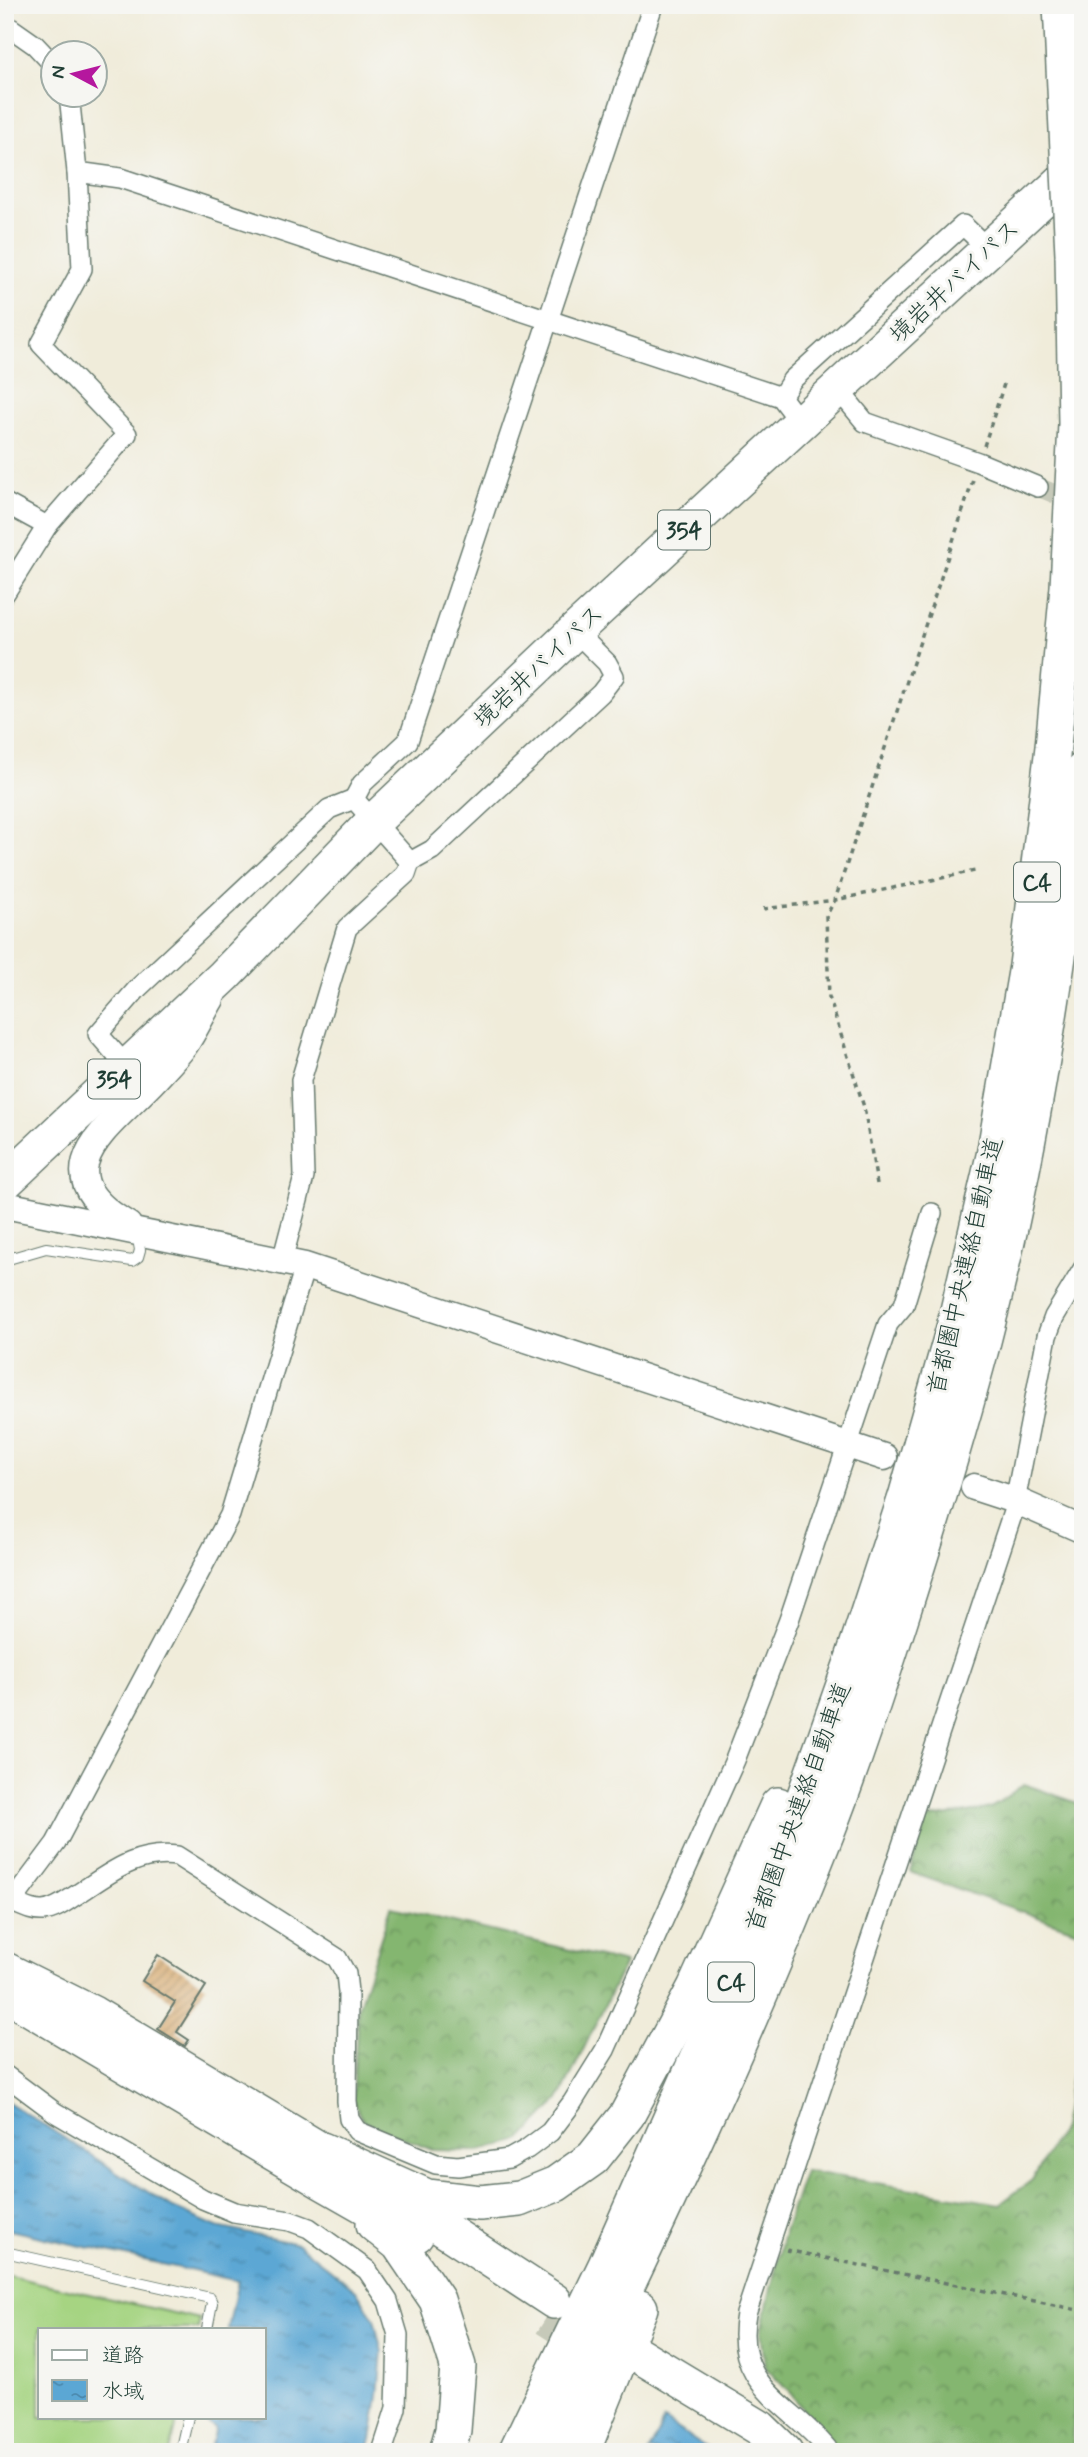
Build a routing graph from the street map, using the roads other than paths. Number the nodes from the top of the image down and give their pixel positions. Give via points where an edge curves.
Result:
1 (653, 5) edge
2 (1061, 5) edge
3 (5, 24) edge
4 (38, 47) edge
5 (70, 108) edge
6 (1083, 162) edge
7 (77, 172) junction
8 (988, 249) junction
9 (549, 319) junction
10 (838, 389) junction
11 (790, 410) junction
12 (1038, 488) tunnel mouth
13 (5, 503) edge
14 (47, 526) junction
15 (5, 593) edge
16 (575, 631) junction
17 (1083, 770) edge
18 (363, 811) junction
19 (410, 862) junction
20 (223, 976) junction
21 (127, 1067) junction
22 (5, 1182) edge
23 (5, 1205) edge
24 (932, 1213) dead end
25 (136, 1230) junction
26 (5, 1260) edge
27 (293, 1263) junction
28 (1083, 1269) edge
29 (849, 1446) junction
30 (884, 1457) dead end
31 (974, 1487) dead end
32 (906, 1497) junction
33 (1017, 1501) junction
34 (1083, 1530) edge
35 (774, 1962) junction
36 (5, 1970) edge
37 (5, 1993) edge
38 (5, 2075) edge
39 (322, 2166) junction
40 (5, 2252) edge
41 (550, 2309) tunnel mouth
42 (207, 2328) edge
43 (188, 2418) edge
44 (180, 2452) edge
45 (382, 2452) edge
46 (447, 2452) edge
47 (516, 2452) edge
48 (546, 2452) edge
49 (582, 2452) edge
50 (754, 2452) edge
51 (785, 2452) edge
52 (830, 2452) edge

1 - 9 street
2 - 32 highway, 首都圏中央連絡自動車道 / C4, bridge via 1076,425 1068,587 1053,747 1027,966 990,1169 954,1328
3 - 4 street
5 - 7 street
6 - 8 highway, 境岩井バイパス / 354
7 - 9 street via 120,178
7 - 14 street via 82,269 41,344 127,434
8 - 10 highway, 境岩井バイパス / 354
8 - 11 street via 963,225 792,380
9 - 11 street
9 - 18 street via 408,741 362,784
10 - 11 highway, 境岩井バイパス / 354
10 - 12 street via 865,422
11 - 16 highway, 境岩井バイパス / 354
13 - 14 street
14 - 15 street
16 - 18 highway, 境岩井バイパス / 354
16 - 19 street via 614,676 432,850
17 - 35 highway, 首都圏中央連絡自動車道 / C4 via 1058,968 1024,1161 984,1338 938,1503 882,1674
18 - 19 street
18 - 20 highway, 境岩井バイパス / 354
18 - 21 street via 329,808 138,988 98,1034
19 - 27 street via 406,874 347,928 301,1080 304,1177
20 - 21 highway, 境岩井バイパス / 354
20 - 25 street via 184,1046 102,1132 85,1161 89,1191 112,1216
21 - 22 highway, 境岩井バイパス / 354
23 - 25 street
24 - 29 street via 904,1305 888,1324
25 - 26 lane via 140,1250 132,1261 46,1248
25 - 27 street
27 - 29 street
27 - 29 street via 230,1515 56,1843 12,1902 44,1911 131,1861 158,1854 177,1857 337,1958 346,1974 348,1992 349,2119 357,2131 436,2164 485,2164 527,2149 550,2132 605,2050 735,1760
28 - 33 street via 1046,1336
29 - 30 street
31 - 33 street
32 - 39 highway via 806,1742 695,1988 627,2115 593,2158 556,2184 519,2199 480,2203 427,2197
32 - 47 highway, 首都圏中央連絡自動車道 / C4 via 797,1818 736,1971 606,2265
33 - 34 street
33 - 52 street via 744,2328 753,2376
35 - 48 highway, 首都圏中央連絡自動車道 / C4 via 650,2240
35 - 49 highway
36 - 39 highway via 93,2014
37 - 39 highway
38 - 45 street via 56,2113 203,2199 234,2212 309,2228 367,2270 388,2301 398,2335 396,2408
39 - 41 highway via 399,2224
39 - 46 highway via 399,2244 437,2300 458,2366
40 - 42 lane via 210,2298
43 - 44 lane
50 - 51 highway via 636,2364 760,2428

